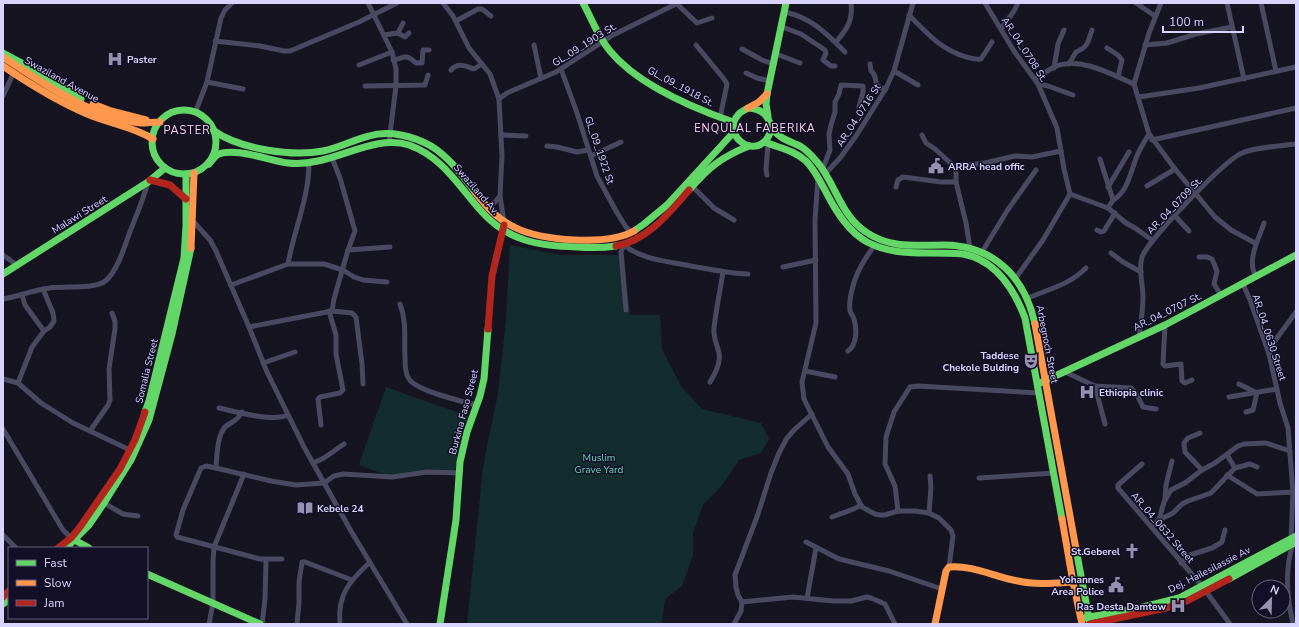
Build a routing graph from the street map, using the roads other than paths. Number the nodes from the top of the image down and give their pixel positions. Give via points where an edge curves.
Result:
1 (232, 3) edge
2 (368, 3) edge
3 (397, 3) edge
4 (443, 3) edge
5 (583, 3) edge
6 (677, 3) edge
7 (786, 3) edge
8 (851, 3) edge
9 (912, 3) edge
10 (985, 3) edge
11 (1018, 3) edge
12 (1136, 3) edge
13 (1161, 3) edge
14 (1227, 3) edge
15 (1261, 3) edge
16 (785, 12) junction
17 (374, 15) junction
18 (909, 15) junction
19 (492, 16) dead end
20 (1155, 16) junction
21 (712, 18) dead end
22 (456, 21) junction
23 (402, 23) dead end
24 (782, 27) junction
25 (1232, 27) junction
26 (1001, 29) junction
27 (1064, 30) dead end
28 (1092, 30) dead end
29 (398, 33) junction
30 (409, 33) dead end
31 (384, 35) junction
32 (215, 41) junction
33 (604, 41) junction
34 (836, 42) junction
35 (992, 42) dead end
36 (534, 45) dead end
37 (696, 45) dead end
38 (1145, 45) junction
39 (1107, 48) dead end
40 (742, 49) dead end
41 (428, 50) dead end
42 (392, 52) junction
43 (845, 52) dead end
44 (3, 53) edge
45 (776, 54) junction
46 (3, 57) edge
47 (394, 60) junction
48 (3, 61) edge
49 (800, 63) dead end
50 (482, 64) junction
51 (774, 64) junction
52 (870, 64) dead end
53 (1069, 64) junction
54 (359, 65) dead end
55 (3, 66) edge
56 (835, 66) dead end
57 (1296, 67) edge
58 (1054, 68) junction
59 (561, 69) junction
60 (451, 70) dead end
61 (894, 71) junction
62 (1276, 71) junction
63 (746, 73) dead end
64 (13, 74) junction
65 (428, 75) dead end
66 (1118, 77) junction
67 (541, 78) junction
68 (1244, 79) junction
69 (770, 81) junction
70 (207, 82) junction
71 (1037, 82) junction
72 (1134, 84) junction
73 (918, 85) dead end
74 (365, 86) dead end
75 (396, 86) junction
76 (244, 89) dead end
77 (885, 90) junction
78 (767, 94) junction
79 (1073, 95) dead end
80 (3, 96) edge
81 (1139, 97) junction
82 (499, 99) junction
83 (859, 107) dead end
84 (748, 108) junction
85 (1296, 108) edge
86 (195, 112) junction
87 (768, 116) junction
88 (720, 118) junction
89 (161, 120) junction
90 (733, 122) junction
91 (772, 129) junction
92 (214, 132) junction
93 (733, 133) junction
94 (390, 134) junction
95 (1149, 134) junction
96 (501, 135) junction
97 (922, 135) dead end
98 (153, 136) junction
99 (526, 136) dead end
100 (1152, 140) junction
101 (389, 142) junction
102 (621, 142) dead end
103 (766, 143) junction
104 (1296, 144) edge
105 (547, 146) dead end
106 (749, 146) junction
107 (588, 150) junction
108 (1061, 151) junction
109 (1129, 152) dead end
110 (591, 156) junction
111 (332, 158) junction
112 (1100, 159) dead end
113 (309, 163) junction
114 (209, 164) junction
115 (958, 167) junction
116 (165, 168) junction
117 (1175, 169) junction
118 (1036, 170) dead end
119 (824, 171) junction
120 (190, 173) junction
121 (767, 174) dead end
122 (819, 177) junction
123 (149, 181) junction
124 (956, 182) junction
125 (1147, 186) dead end
126 (693, 187) junction
127 (896, 187) dead end
128 (1108, 187) junction
129 (1195, 193) junction
130 (1070, 194) junction
131 (500, 196) junction
132 (186, 199) junction
133 (1113, 200) junction
134 (1108, 208) junction
135 (489, 209) junction
136 (1115, 213) junction
137 (1175, 216) junction
138 (190, 218) junction
139 (734, 220) dead end
140 (1264, 223) dead end
141 (503, 226) junction
142 (1097, 230) dead end
143 (1189, 231) dead end
144 (631, 232) junction
145 (1152, 240) junction
146 (1255, 243) junction
147 (624, 245) junction
148 (875, 246) junction
149 (390, 247) dead end
150 (970, 248) junction
151 (348, 250) junction
152 (982, 252) junction
153 (1111, 253) dead end
154 (3, 255) edge
155 (1296, 255) edge
156 (1198, 257) dead end
157 (816, 260) junction
158 (288, 264) junction
159 (17, 265) junction
160 (783, 267) dead end
161 (1086, 268) dead end
162 (343, 270) junction
163 (723, 272) junction
164 (1141, 272) junction
165 (3, 274) edge
166 (748, 274) dead end
167 (1256, 276) junction
168 (1015, 279) junction
169 (387, 282) dead end
170 (1243, 284) junction
171 (231, 285) junction
172 (43, 289) junction
173 (22, 295) junction
174 (1221, 296) junction
175 (1028, 298) junction
176 (3, 299) edge
177 (400, 304) dead end
178 (626, 310) dead end
179 (331, 311) junction
180 (1296, 312) edge
181 (112, 313) dead end
182 (1165, 325) junction
183 (249, 327) junction
184 (44, 330) junction
185 (1139, 336) junction
186 (848, 351) dead end
187 (295, 352) dead end
188 (1269, 354) junction
189 (263, 363) junction
190 (805, 371) junction
191 (1065, 372) junction
192 (835, 377) dead end
193 (3, 378) edge
194 (1192, 380) dead end
195 (710, 382) dead end
196 (1041, 382) junction
197 (18, 383) junction
198 (1253, 383) dead end
199 (363, 384) dead end
200 (1239, 384) dead end
201 (1095, 386) junction
202 (1246, 387) junction
203 (1277, 389) junction
204 (1039, 393) junction
205 (1257, 393) junction
206 (1229, 397) dead end
207 (477, 405) junction
208 (219, 408) dead end
209 (1156, 409) dead end
210 (242, 412) junction
211 (1246, 412) dead end
212 (812, 414) junction
213 (288, 415) junction
214 (1106, 424) dead end
215 (321, 426) dead end
216 (3, 429) edge
217 (90, 431) junction
218 (1200, 432) dead end
219 (344, 444) dead end
220 (130, 450) junction
221 (1290, 451) junction
222 (1227, 455) junction
223 (1172, 461) dead end
224 (313, 463) junction
225 (1142, 464) dead end
226 (1257, 467) dead end
227 (216, 468) junction
228 (1235, 468) junction
229 (1202, 470) junction
230 (1054, 473) junction
231 (244, 474) junction
232 (460, 474) junction
233 (1227, 475) junction
234 (930, 476) dead end
235 (979, 478) dead end
236 (324, 483) junction
237 (1293, 492) junction
238 (102, 502) junction
239 (1164, 502) junction
240 (861, 505) junction
241 (898, 511) junction
242 (929, 513) junction
243 (138, 516) dead end
244 (832, 517) dead end
245 (1159, 520) junction
246 (1151, 526) junction
247 (1225, 530) dead end
248 (3, 535) edge
249 (73, 539) junction
250 (1294, 540) edge
251 (806, 542) dead end
252 (15, 547) edge
253 (60, 547) edge
254 (67, 547) edge
255 (87, 547) edge
256 (214, 547) junction
257 (816, 548) junction
258 (282, 559) dead end
259 (266, 560) junction
260 (370, 562) junction
261 (1181, 562) junction
262 (949, 566) junction
263 (148, 574) edge
264 (352, 580) junction
265 (1073, 582) junction
266 (942, 589) junction
267 (1204, 589) junction
268 (807, 598) junction
269 (742, 602) junction
270 (214, 603) junction
271 (1086, 622) edge
272 (893, 623) edge
273 (209, 624) edge
274 (261, 624) edge
275 (297, 624) edge
276 (340, 624) edge
277 (407, 624) edge
278 (440, 624) edge
279 (734, 624) edge
280 (935, 624) edge
281 (1230, 624) edge
282 (1293, 624) edge

1 - 32 street via 221,18
2 - 17 street
3 - 17 street
4 - 22 street
5 - 33 main road, GL_09_1918 St.
6 - 21 street via 697,23
6 - 33 street, GL_09_1903 St.
7 - 16 main road
8 - 34 street via 849,25
9 - 18 street, AR_04_0716 St
10 - 26 street, AR_04_0708 St.
11 - 26 street
12 - 20 street
13 - 20 street
14 - 25 street
15 - 62 street
16 - 24 main road
16 - 34 street via 799,14
17 - 31 street
17 - 32 street via 290,51
18 - 35 street via 936,42 955,54 981,59
18 - 61 street, AR_04_0716 St
19 - 22 street via 480,9
20 - 38 street
22 - 50 street via 469,48
23 - 29 street
24 - 45 main road
24 - 56 street via 801,34 825,50 823,60
25 - 38 street via 1168,43
25 - 68 street
26 - 71 street, AR_04_0708 St.
27 - 58 street via 1058,44
28 - 53 street via 1086,45 1076,52
29 - 30 street via 405,37
29 - 31 street
31 - 42 street
32 - 70 street
33 - 59 street, GL_09_1903 St.
33 - 88 main road, GL_09_1918 St. via 616,57 645,80
34 - 43 street
36 - 67 street
37 - 88 street via 727,84
38 - 72 street
39 - 66 street via 1122,60
40 - 51 street
41 - 47 street via 424,50 422,63 416,63 408,56
42 - 47 street
42 - 54 street
44 - 89 main road via 98,106 143,119
45 - 49 street
45 - 51 main road
46 - 89 main road, Swaziland Avenue via 91,108 142,123 150,124
47 - 75 street
48 - 98 main road, Swaziland Avenue via 79,106 149,129
50 - 60 street via 474,69 460,65
50 - 82 street via 490,74
51 - 69 main road
52 - 77 street via 877,85
53 - 58 street
53 - 66 street via 1083,65
55 - 64 main road
57 - 62 street
58 - 71 street
59 - 67 street, GL_09_1903 St.
59 - 107 street, GL_09_1922 St
61 - 73 street
61 - 77 street, AR_04_0716 St
62 - 68 street
63 - 69 street
64 - 80 street
64 - 98 main road via 79,111
65 - 75 street via 425,86
66 - 72 street
67 - 82 street, GL_09_1903 St.
68 - 81 street
69 - 78 main road
70 - 76 street
70 - 86 street
71 - 79 street
71 - 108 street, AR_04_0708 St. via 1057,128
72 - 81 street
74 - 75 street
75 - 94 street
77 - 119 street, AR_04_0716 St via 840,158
78 - 84 main road
78 - 87 main road
81 - 95 street
82 - 96 street
83 - 119 street via 863,86 841,85 835,102 830,150
84 - 87 main road via 760,109
84 - 90 main road via 739,112
85 - 100 street
86 - 89 main road via 178,111
86 - 92 main road via 210,124
87 - 91 main road
88 - 90 main road, GL_09_1918 St.
89 - 98 main road
90 - 93 main road
91 - 103 main road
91 - 119 main road, Arbegnoch Street via 782,138 805,150
92 - 94 main road, Swaziland Av. via 238,144 273,152 302,154 332,149 377,134
92 - 114 main road via 216,146
93 - 106 main road via 739,142
93 - 144 main road, Swaziland Av. via 650,220
94 - 101 street
94 - 135 main road, Swaziland Av. via 416,139 439,151 448,158
95 - 100 street
95 - 133 street via 1138,153 1128,180 1119,196
96 - 99 street
96 - 131 street
97 - 115 street via 926,143
98 - 116 main road via 154,153
100 - 117 street
101 - 111 main road, Swaziland Av. via 371,144
101 - 141 main road, Swaziland Av. via 415,147 435,158 481,212
102 - 110 street
103 - 106 main road
103 - 121 street
103 - 122 main road, Arbegnoch Street via 797,154
104 - 129 street, AR_04_0709 St. via 1242,153
105 - 107 street via 577,152
106 - 126 main road, Swaziland Av. via 733,152 713,165
107 - 110 street, GL_09_1922 St
108 - 115 street via 1032,157 1015,156
108 - 130 street, AR_04_0708 St.
109 - 128 street
110 - 144 street, GL_09_1922 St via 601,185
111 - 113 main road, Swaziland Av.
111 - 151 street via 355,227
112 - 128 street
113 - 114 main road, Swaziland Av. via 276,161 231,152 218,155
113 - 158 street via 302,212
114 - 120 main road
115 - 124 street
116 - 120 main road via 172,172
116 - 123 main road, Malawi Street
117 - 125 street
117 - 129 street
118 - 152 street
119 - 150 main road, Arbegnoch Street via 845,211 861,229 876,238 899,245
120 - 132 main road, Somalia Street
120 - 138 main road
122 - 148 main road, Arbegnoch Street via 844,221 854,232
122 - 157 street via 815,205
123 - 132 main road via 164,183
123 - 159 main road, Malawi Street
123 - 172 street via 123,254 106,280 100,284 80,287
124 - 127 street via 903,177 898,180
124 - 150 street
126 - 139 street via 714,208
126 - 147 main road, Swaziland Av. via 655,227
128 - 133 street
129 - 137 street, AR_04_0709 St.
129 - 146 street via 1222,224
130 - 134 street
130 - 168 street via 1043,240
131 - 135 street
131 - 141 street
132 - 138 main road, Somalia Street
133 - 134 street
134 - 136 street
135 - 141 main road, Swaziland Av.
136 - 142 street via 1104,231
136 - 145 street via 1126,224
137 - 143 street
137 - 145 street, AR_04_0709 St.
138 - 171 street via 210,240
138 - 220 main road, Somalia Street via 175,297 149,401
138 - 238 main road via 192,243 184,283 149,420 131,460
140 - 146 street
141 - 144 main road, Swaziland Av. via 549,237 608,239
141 - 147 main road, Swaziland Av. via 508,234 523,241 548,246 594,248
141 - 207 main road, Burkina Faso Street via 492,276 486,369
145 - 164 street, AR_04_0709 St. via 1142,256
146 - 167 street via 1252,264
147 - 163 street via 640,254 660,260
147 - 178 street via 621,252
148 - 186 street via 858,269 852,288 850,312 854,319 856,339
148 - 196 main road, Arbegnoch Street via 908,253 963,254 985,263 998,272 1014,290 1023,311
149 - 151 street
150 - 152 main road, Arbegnoch Street
151 - 162 street
152 - 168 main road, Arbegnoch Street via 1000,264
153 - 164 street
154 - 159 street
155 - 167 main road, AR_04_0707 St.
156 - 174 street via 1212,259 1217,271 1214,284
157 - 160 street
157 - 190 street via 816,323
158 - 162 street via 324,264
158 - 171 street
159 - 165 main road, Malawi Street
161 - 175 street via 1064,285
162 - 169 street via 362,280
162 - 179 street
163 - 166 street
163 - 195 street via 714,329 719,359
164 - 185 street, AR_04_0709 St. via 1143,297
167 - 170 main road, AR_04_0707 St.
168 - 175 main road, Arbegnoch Street
170 - 174 main road, AR_04_0707 St.
170 - 188 street, AR_04_0630 Street
171 - 183 street
172 - 173 street
172 - 184 street via 54,319
173 - 176 street
173 - 184 street via 25,305
174 - 182 main road, AR_04_0707 St.
175 - 196 main road, Arbegnoch Street via 1035,326
177 - 207 street via 404,319 407,377 410,381 418,387
179 - 183 street
179 - 199 street via 351,312 355,315
179 - 215 street via 343,390 318,399
180 - 188 street via 1274,342
181 - 217 street via 115,330 109,369 110,400
182 - 185 main road, AR_04_0707 St.
182 - 194 street via 1163,364 1181,364 1182,381 1185,383
183 - 189 street
184 - 197 street via 30,351
185 - 191 main road, AR_04_0707 St.
187 - 189 street
188 - 203 street, AR_04_0630 Street
189 - 213 street
190 - 192 street
190 - 212 street via 802,388 804,399
191 - 196 main road, AR_04_0707 St.
191 - 201 street
193 - 197 street
196 - 204 main road, Arbegnoch Street
196 - 271 main road, Arbegnoch Street
197 - 217 street via 44,405
198 - 202 street
200 - 202 street
201 - 209 street via 1130,388 1135,391 1143,407
201 - 214 street
202 - 205 street
203 - 205 street
203 - 221 street, AR_04_0630 Street via 1288,428
204 - 230 main road, Arbegnoch Street
204 - 241 street via 910,387 894,412 886,438 885,464 895,486
205 - 206 street
205 - 211 street via 1253,410
207 - 232 main road, Burkina Faso Street via 465,441
208 - 210 street
210 - 213 street via 275,418
210 - 227 street via 239,418 224,430 217,448
212 - 240 street via 828,447 848,474
212 - 269 street via 787,438 771,473 735,575 738,595
213 - 224 street
216 - 249 street via 63,530
217 - 220 street
218 - 229 street via 1184,443 1185,452
219 - 224 street
220 - 238 main road, Somalia Street
221 - 222 street via 1266,443 1254,443 1240,445
221 - 237 street, AR_04_0630 Street
222 - 228 street
222 - 229 street
223 - 239 street
224 - 236 street
225 - 246 street, AR_04_0632 Street via 1118,485 1118,488
226 - 228 street via 1250,464
227 - 231 street
227 - 256 street via 204,466 200,470 182,510 176,536
228 - 233 street
229 - 239 street via 1171,490
230 - 235 street
230 - 265 main road, Arbegnoch Street
231 - 236 street via 288,484
231 - 256 street
232 - 236 street via 427,472 392,478 343,474 334,476
232 - 278 main road, Burkina Faso Street via 456,520
233 - 237 street via 1257,494
233 - 245 street via 1211,494 1188,501
234 - 242 street
236 - 260 street
237 - 250 street, AR_04_0630 Street
238 - 243 street via 122,514
238 - 249 main road via 89,525
239 - 245 street
240 - 241 street via 880,515
240 - 244 street
241 - 242 street
242 - 262 street via 939,518 952,533
245 - 246 street
246 - 261 street, AR_04_0632 Street
247 - 261 street via 1223,540 1219,544 1194,553
248 - 252 street
249 - 253 main road
249 - 254 main road
249 - 255 main road
250 - 267 main road, Dej. Hailesilassie Av
250 - 282 street, AR_04_0630 Street via 1290,553 1287,591
251 - 257 street
256 - 259 street
256 - 270 street
257 - 266 street via 839,559 888,571
257 - 268 street
258 - 259 street
259 - 274 street via 265,599
260 - 264 street
260 - 277 street
261 - 267 street, AR_04_0632 Street
262 - 265 main road via 1029,583
262 - 266 main road
263 - 270 main road
264 - 275 street via 302,562
264 - 276 street via 340,604
265 - 271 main road, Arbegnoch Street
266 - 280 main road
267 - 271 main road, Dej. Hailesilassie Av via 1171,601
267 - 281 street, AR_04_0632 Street
268 - 269 street
268 - 272 street via 833,602 871,598 885,604
269 - 279 street via 741,611
270 - 273 street
270 - 274 main road

